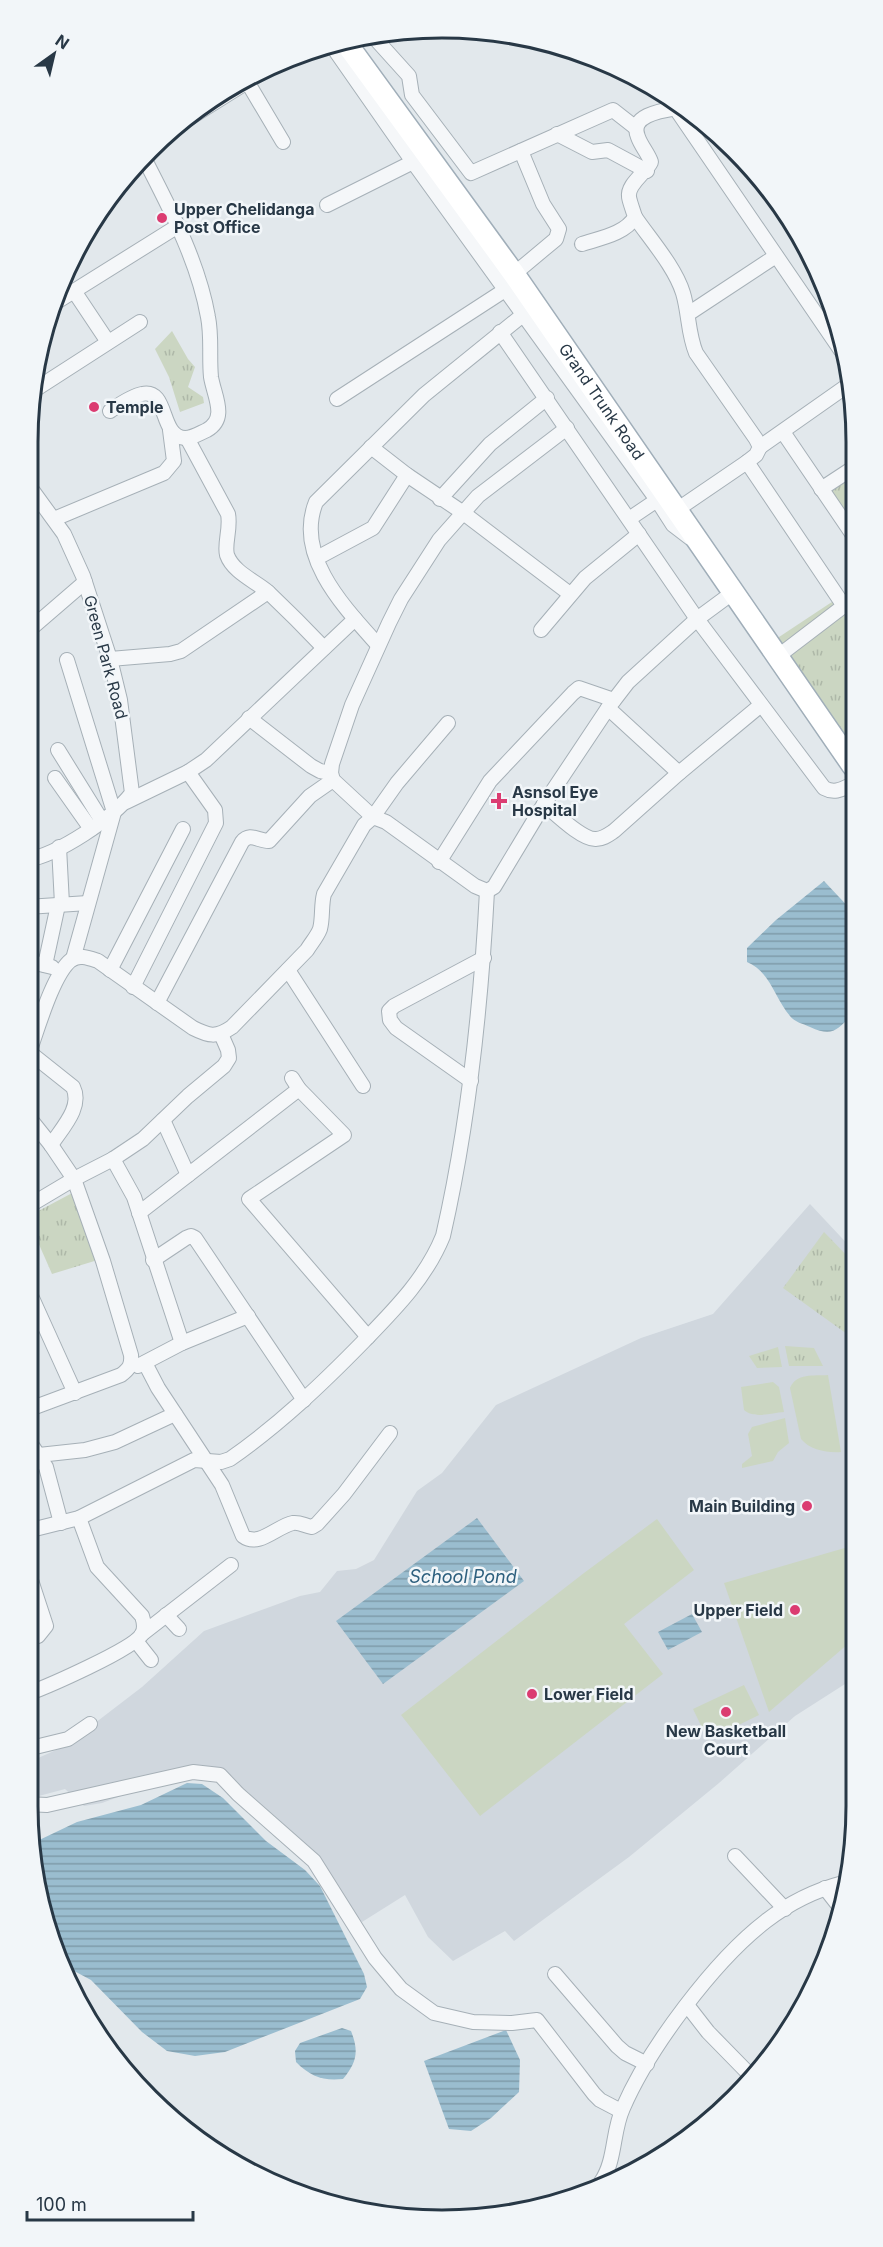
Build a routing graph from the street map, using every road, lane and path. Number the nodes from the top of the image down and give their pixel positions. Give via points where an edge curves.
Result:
1 (379, 43) edge
2 (350, 48) edge
3 (336, 51) edge
4 (251, 86) edge
5 (672, 110) edge
6 (690, 123) edge
7 (636, 128) junction
8 (558, 134) junction
9 (283, 142) dead end
10 (521, 151) junction
11 (413, 162) junction
12 (147, 165) edge
13 (647, 171) junction
14 (327, 205) dead end
15 (635, 217) junction
16 (178, 226) junction
17 (582, 244) dead end
18 (776, 256) junction
19 (509, 282) junction
20 (74, 291) junction
21 (64, 297) edge
22 (524, 314) junction
23 (688, 314) junction
24 (140, 322) dead end
25 (500, 332) junction
26 (832, 338) edge
27 (108, 342) junction
28 (42, 385) edge
29 (842, 389) edge
30 (547, 398) junction
31 (337, 399) dead end
32 (110, 411) dead end
33 (567, 428) junction
34 (170, 430) junction
35 (783, 432) junction
36 (187, 438) junction
37 (371, 447) junction
38 (760, 447) junction
39 (747, 462) junction
40 (846, 473) edge
41 (406, 475) junction
42 (821, 489) junction
43 (38, 498) edge
44 (440, 498) junction
45 (657, 500) junction
46 (678, 509) junction
47 (462, 512) junction
48 (54, 519) junction
49 (629, 519) junction
50 (846, 525) edge
51 (639, 534) junction
52 (706, 550) junction
53 (317, 558) junction
54 (85, 582) junction
55 (735, 591) junction
56 (268, 592) junction
57 (570, 594) junction
58 (846, 600) edge
59 (846, 605) edge
60 (355, 619) junction
61 (697, 619) junction
62 (38, 623) edge
63 (541, 630) dead end
64 (378, 645) junction
65 (324, 648) junction
66 (777, 657) junction
67 (110, 659) junction
68 (67, 660) dead end
69 (611, 704) junction
70 (761, 705) junction
71 (249, 718) junction
72 (448, 723) dead end
73 (58, 750) dead end
74 (846, 756) edge
75 (188, 772) junction
76 (679, 773) junction
77 (332, 777) junction
78 (55, 778) dead end
79 (846, 788) edge
80 (544, 804) junction
81 (119, 808) junction
82 (373, 817) junction
83 (97, 825) junction
84 (183, 829) dead end
85 (59, 847) junction
86 (38, 856) edge
87 (439, 862) junction
88 (487, 891) junction
89 (88, 903) junction
90 (60, 905) junction
91 (38, 906) edge
92 (484, 958) junction
93 (72, 959) junction
94 (38, 963) edge
95 (45, 965) junction
96 (288, 969) junction
97 (63, 970) junction
98 (110, 970) junction
99 (134, 987) junction
100 (157, 1003) junction
101 (38, 1028) edge
102 (221, 1034) junction
103 (38, 1062) edge
104 (471, 1081) junction
105 (363, 1086) dead end
106 (163, 1120) junction
107 (38, 1136) edge
108 (51, 1145) junction
109 (113, 1159) junction
110 (188, 1175) junction
111 (74, 1179) junction
112 (38, 1200) edge
113 (139, 1213) junction
114 (153, 1260) junction
115 (38, 1311) edge
116 (248, 1316) junction
117 (368, 1337) junction
118 (182, 1344) junction
119 (145, 1363) junction
120 (128, 1370) junction
121 (75, 1393) junction
122 (304, 1400) junction
123 (38, 1403) edge
124 (175, 1414) junction
125 (390, 1433) dead end
126 (39, 1455) joint
127 (206, 1460) junction
128 (80, 1518) junction
129 (61, 1523) junction
130 (38, 1528) edge
131 (231, 1565) dead end
132 (38, 1602) edge
133 (166, 1616) junction
134 (179, 1629) dead end
135 (38, 1636) edge
136 (139, 1637) junction
137 (151, 1660) dead end
138 (38, 1690) edge
139 (90, 1724) dead end
140 (38, 1746) edge
141 (38, 1805) edge
142 (735, 1856) dead end
143 (838, 1884) edge
144 (825, 1888) junction
145 (834, 1900) edge
146 (784, 1910) junction
147 (555, 1974) dead end
148 (687, 2005) junction
149 (647, 2064) junction
150 (746, 2071) edge
151 (621, 2111) junction
152 (606, 2174) edge

1 - 10 street via 409,76 412,95 471,173
2 - 19 main road, Grand Trunk Road
3 - 11 street
4 - 9 street
5 - 7 street via 646,116
6 - 18 street
7 - 8 street via 613,110
7 - 13 street via 651,162
8 - 10 street
8 - 13 street via 592,152 608,150
10 - 19 street via 543,204 560,229 556,239
11 - 14 street
11 - 19 street
12 - 16 street
13 - 15 street via 630,190
15 - 17 street via 624,229
15 - 23 street via 676,278
16 - 20 street
16 - 36 street via 209,319 211,377 219,409 213,426
18 - 23 street
18 - 26 street
19 - 22 street
19 - 31 street
19 - 46 main road, Grand Trunk Road
20 - 21 street
20 - 27 street
22 - 25 street
22 - 45 street
23 - 38 street via 690,339 696,353
24 - 27 street
25 - 30 street
25 - 37 street via 424,395
27 - 28 street
29 - 35 street
30 - 33 street
30 - 44 street via 490,444
32 - 34 street via 136,396 152,394 159,401
33 - 47 street
33 - 49 street
34 - 36 street
34 - 48 street via 174,461 164,473
35 - 38 street
35 - 42 street
36 - 56 street via 228,514 228,558
37 - 41 street
37 - 53 street via 316,502 310,516
38 - 39 street
39 - 46 street
39 - 58 street
40 - 42 street
41 - 44 street
41 - 53 street via 374,528
42 - 50 street
43 - 48 street, Green Park Road
44 - 47 street
45 - 49 street
45 - 52 street via 672,525
46 - 52 main road, Grand Trunk Road
47 - 57 street
47 - 64 street via 418,572
48 - 54 street, Green Park Road
49 - 51 street
51 - 57 street via 595,568
51 - 61 street
52 - 55 main road, Grand Trunk Road
53 - 60 street via 335,594
54 - 62 street
54 - 67 street, Green Park Road
55 - 61 street
55 - 66 main road, Grand Trunk Road
56 - 65 street
56 - 67 street via 181,651
57 - 63 street
59 - 66 street
60 - 64 street
60 - 65 street
61 - 69 street via 658,653
61 - 70 street
64 - 77 street via 352,705
65 - 71 street
66 - 74 main road, Grand Trunk Road
67 - 81 street, Green Park Road via 132,782 132,793
68 - 81 street
69 - 76 street
69 - 80 street
69 - 87 street via 586,689 579,688 573,693 490,781
70 - 76 street
70 - 79 street via 824,788 837,792
71 - 75 street via 221,748
71 - 77 street via 311,766
72 - 82 street
73 - 83 street
75 - 81 street
75 - 99 street via 215,810 216,823
76 - 80 street via 603,838 593,840 584,836
77 - 82 street
77 - 100 street via 310,795 269,841 251,836 242,842
78 - 83 street
80 - 88 street via 499,880
81 - 83 street
81 - 89 street, Green Park Road
82 - 87 street via 386,822
82 - 96 street via 364,825 324,894 316,937
83 - 85 street
84 - 98 street
85 - 86 street
85 - 90 street
87 - 88 street
88 - 92 street
89 - 90 street
89 - 93 street, Green Park Road
90 - 91 street
90 - 95 street
92 - 104 street
92 - 104 street via 389,1011 396,1028
93 - 97 street
93 - 98 street via 85,956
94 - 95 street
95 - 97 street
96 - 102 street
96 - 105 street
97 - 101 street
98 - 99 street
99 - 100 street
100 - 102 street via 209,1036
102 - 106 street via 229,1058 224,1066
103 - 108 street via 73,1087 77,1095 76,1104
104 - 117 street via 446,1222 436,1253 408,1294
106 - 109 street
106 - 110 street
107 - 108 street
108 - 111 street
109 - 111 street
109 - 113 street via 129,1185
110 - 113 street
110 - 117 street via 295,1084 344,1136 249,1199
111 - 112 street
111 - 120 street via 128,1345 132,1363
113 - 114 street
114 - 116 street via 186,1238 195,1238
114 - 118 street
115 - 121 street
116 - 118 street
116 - 122 street
117 - 122 street
118 - 119 street
119 - 120 street
119 - 124 street
120 - 121 street
121 - 123 street
122 - 127 street via 230,1459
124 - 126 street via 115,1442
124 - 127 street
125 - 127 street via 317,1524 312,1527 295,1522 256,1540 243,1536 222,1485
126 - 129 street via 50,1478
127 - 128 street via 184,1464
128 - 129 street
128 - 136 street via 97,1567 142,1616 144,1624
129 - 130 street
131 - 133 street
132 - 135 street via 46,1626
133 - 134 street
133 - 136 street
136 - 137 street
136 - 138 street
139 - 140 street via 68,1739
141 - 151 street via 194,1772 220,1775 314,1861 375,1958 401,1989 434,2013 473,2022 537,2020 594,2094
142 - 146 street
143 - 144 street
144 - 145 street
144 - 146 street
146 - 148 street via 750,1935
147 - 149 street via 625,2054
148 - 149 street
148 - 150 street
149 - 151 street
151 - 152 street

